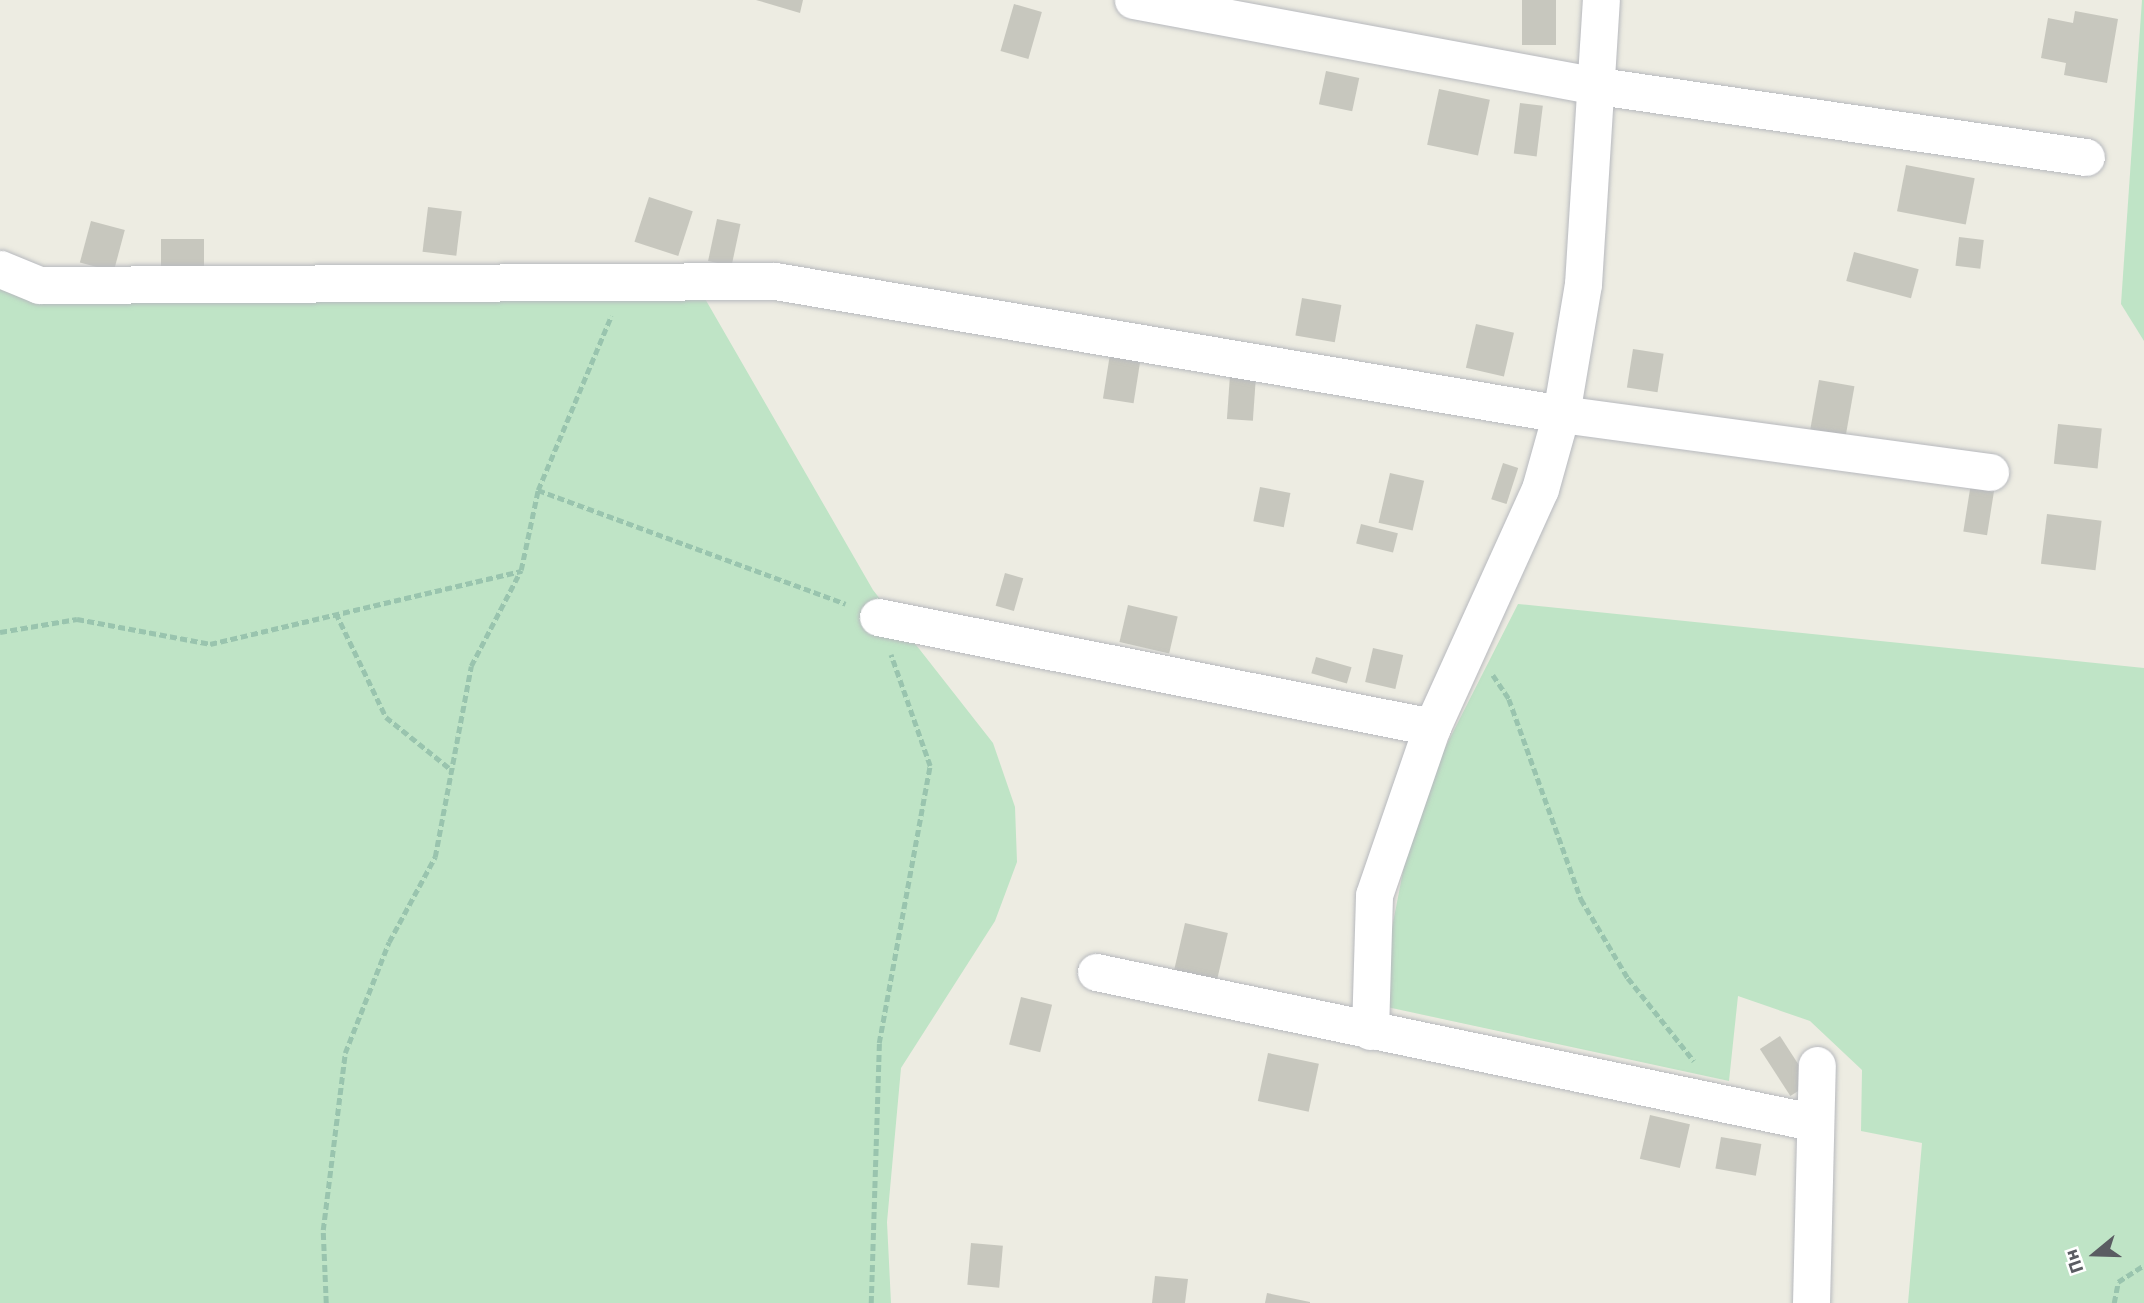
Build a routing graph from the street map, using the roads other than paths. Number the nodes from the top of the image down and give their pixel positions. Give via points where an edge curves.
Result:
1 (1133, 0) edge
2 (1601, 0) edge
3 (1599, 86) junction
4 (2086, 157) dead end
5 (0, 269) edge
6 (1561, 414) junction
7 (1990, 472) dead end
8 (878, 617) road end
9 (1432, 727) junction
10 (1096, 972) dead end
11 (1370, 1031) junction
12 (1817, 1065) dead end
13 (1812, 1122) junction
14 (1811, 1303) edge

1 - 3 street
2 - 3 street
3 - 4 street
3 - 6 street via 1583,284
5 - 6 street via 39,285 775,281
6 - 7 street
6 - 9 street via 1540,489
8 - 9 street
9 - 11 street via 1374,895
10 - 11 street
11 - 13 street
12 - 13 street
13 - 14 street

